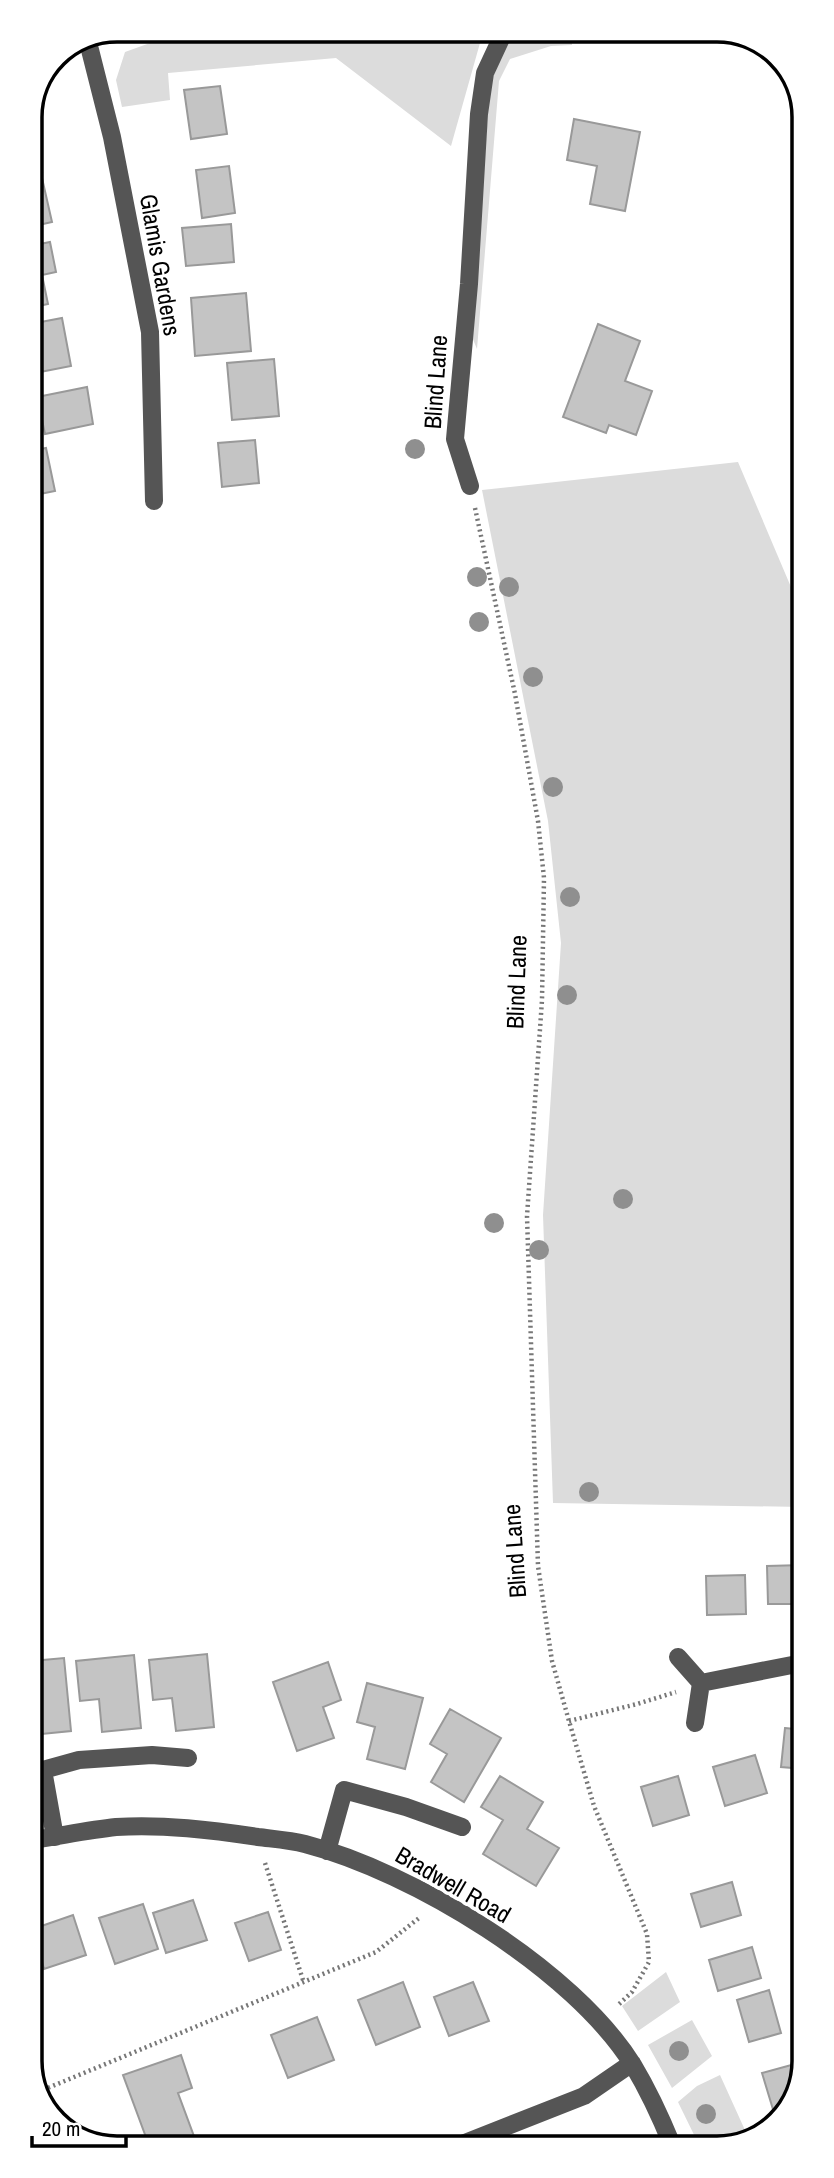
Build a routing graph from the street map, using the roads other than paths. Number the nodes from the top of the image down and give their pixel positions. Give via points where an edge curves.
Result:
1 (499, 42) edge
2 (89, 48) edge
3 (470, 486) road end
4 (154, 501) dead end
5 (678, 1657) dead end
6 (792, 1665) edge
7 (701, 1683) junction
8 (695, 1723) dead end
9 (188, 1758) dead end
10 (42, 1768) edge
11 (42, 1785) edge
12 (463, 1828) dead end
13 (55, 1837) junction
14 (42, 1839) edge
15 (327, 1852) junction
16 (632, 2063) junction
17 (482, 2136) edge
18 (668, 2136) edge

1 - 3 street, Blind Lane via 485,73 479,114 455,439
2 - 4 street, Glamis Gardens via 150,332
5 - 7 street
6 - 7 street
7 - 8 street
9 - 10 street via 152,1755 79,1760
11 - 13 street
12 - 15 street via 344,1790
13 - 14 street, Bradwell Road
13 - 15 street, Bradwell Road via 117,1827 204,1829 304,1844
15 - 16 street, Bradwell Road via 367,1864 434,1896 519,1952 578,2001
16 - 17 street via 584,2096
16 - 18 street, Bradwell Road

